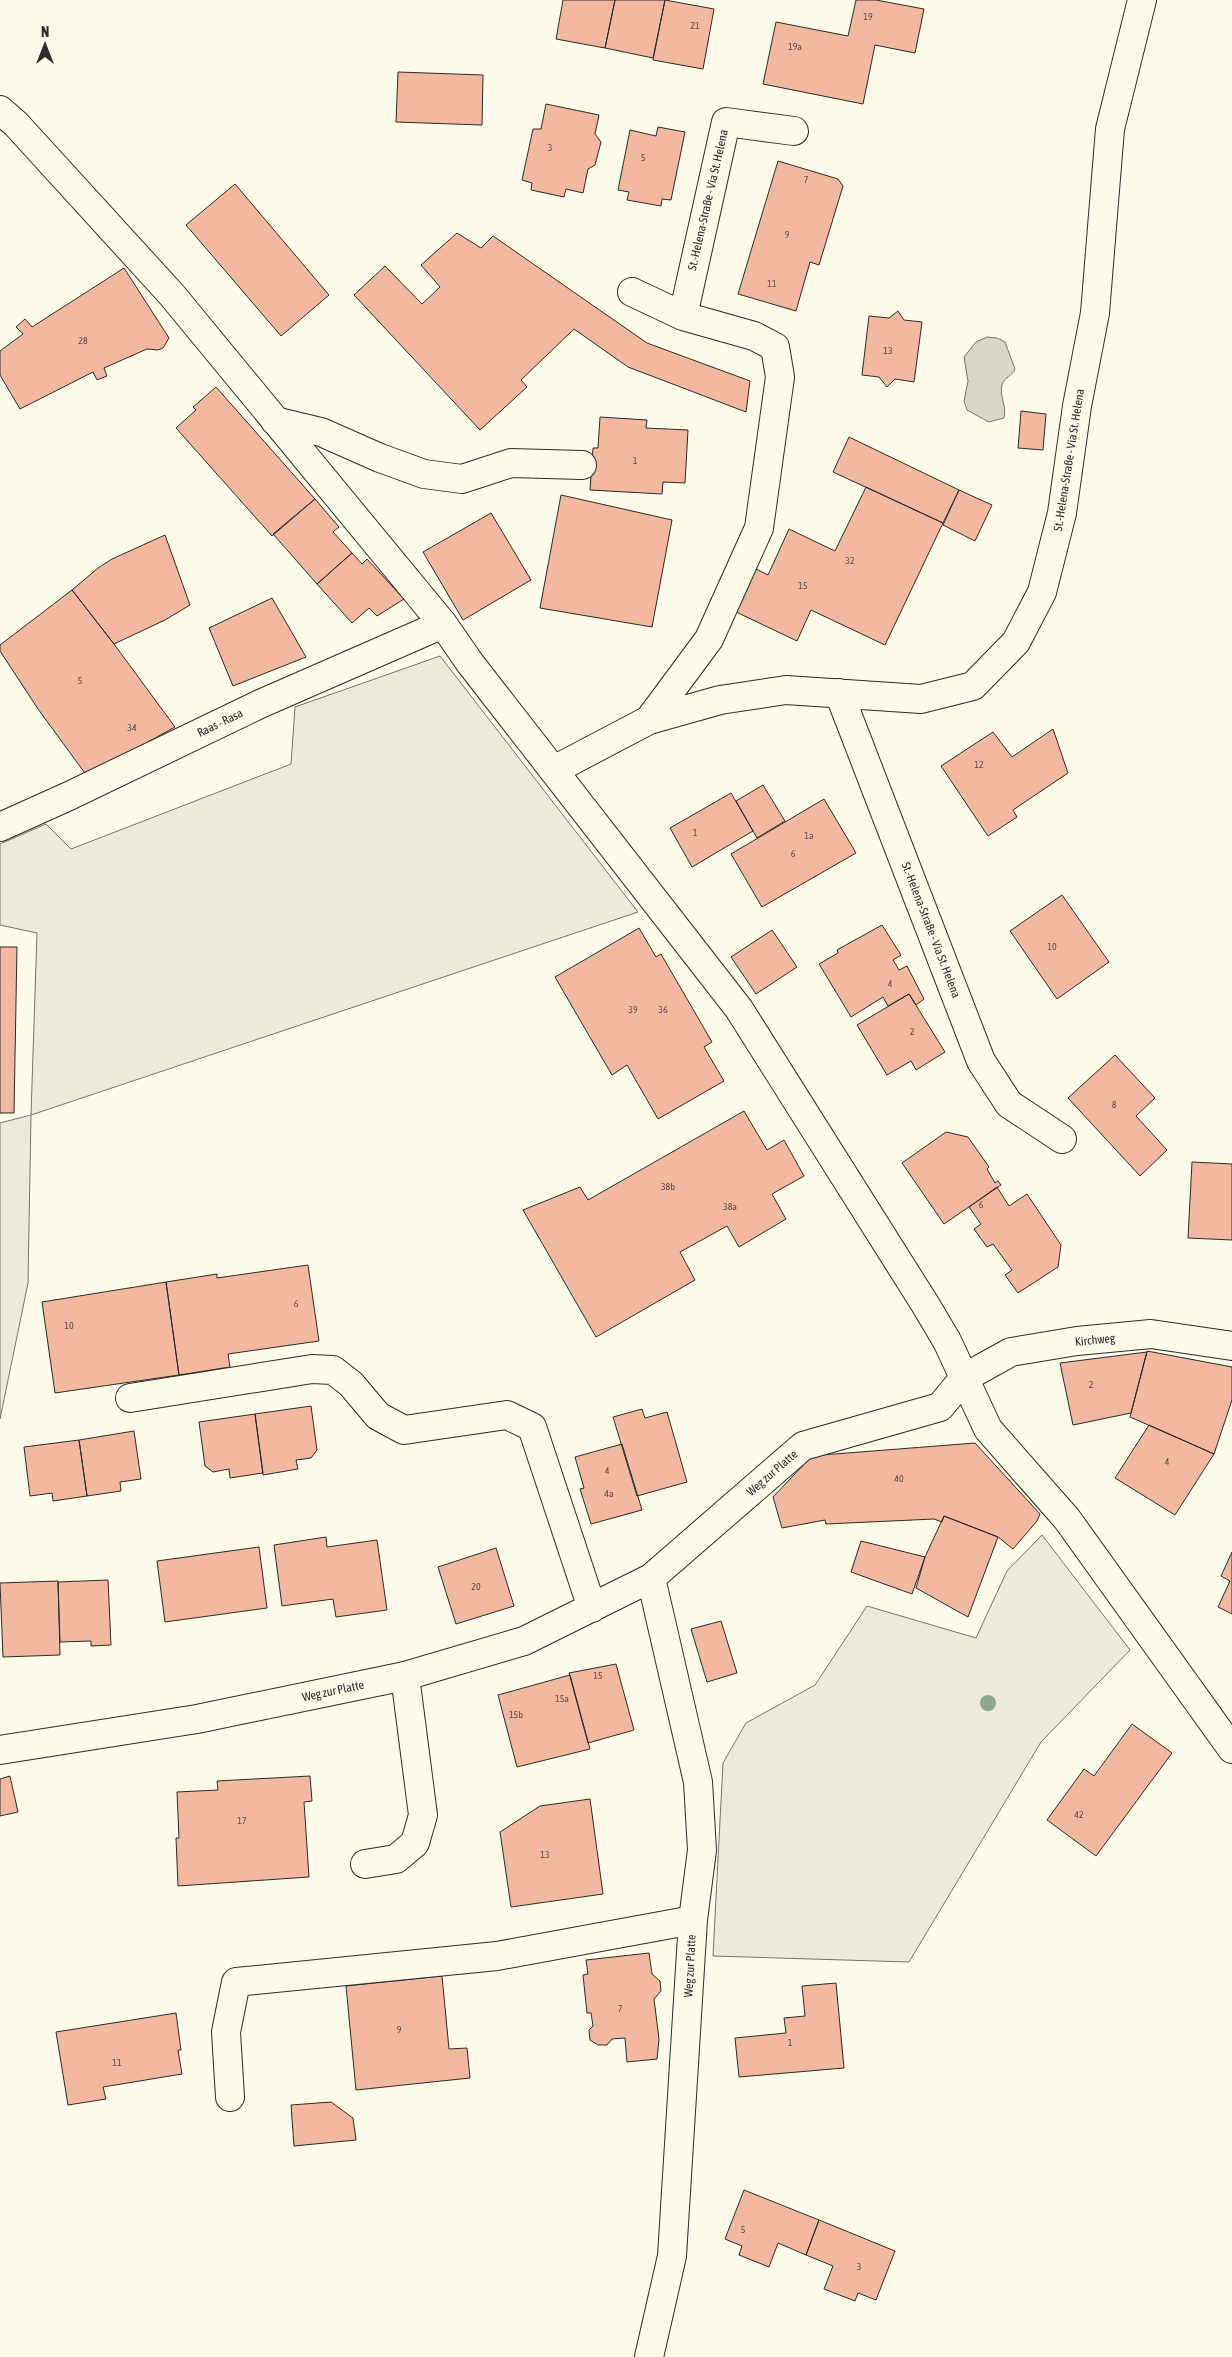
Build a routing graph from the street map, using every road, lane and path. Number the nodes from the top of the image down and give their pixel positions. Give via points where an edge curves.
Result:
1 (1142, 0) edge
2 (0, 110) edge
3 (794, 131) dead end
4 (632, 292) dead end
5 (682, 316) junction
6 (275, 421) junction
7 (582, 465) dead end
8 (443, 624) junction
9 (839, 692) junction
10 (650, 720) junction
11 (554, 770) junction
12 (0, 826) edge
13 (1062, 1139) dead end
14 (1232, 1346) edge
15 (964, 1378) junction
16 (130, 1398) dead end
17 (651, 1578) junction
18 (592, 1608) junction
19 (405, 1676) junction
20 (1232, 1749) edge
21 (0, 1750) edge
22 (365, 1864) dead end
23 (693, 1920) junction
24 (230, 2097) dead end
25 (649, 2357) edge

1 - 9 street, St.-Helena-Straße - Via St. Helena via 1110,129 1094,313 1062,513 1042,592 1016,642 973,686 921,699
2 - 6 street via 172,295
3 - 5 street, St.-Helena-Straße - Via St. Helena via 726,122
4 - 5 street, St.-Helena-Straße - Via St. Helena
5 - 10 street, St.-Helena-Straße - Via St. Helena via 754,336 775,347 780,378 759,528 709,639
6 - 7 street via 321,432 424,474 462,478 512,463
6 - 8 street
8 - 11 street
8 - 12 street, Raas - Rasa via 260,704
9 - 10 street, St.-Helena-Straße - Via St. Helena via 786,690 720,700
9 - 13 street, St.-Helena-Straße - Via St. Helena via 982,1061 1009,1104
10 - 11 street, St.-Helena-Straße - Via St. Helena
11 - 15 street via 739,1009 925,1304
14 - 15 street, Kirchweg via 1151,1334 1077,1342 1011,1352
15 - 17 street, Weg zur Platte via 940,1407 803,1446
15 - 20 street via 988,1429 1067,1519
16 - 18 street via 312,1369 333,1370 352,1384 378,1416 404,1430 507,1415 532,1426
17 - 18 street, Weg zur Platte
17 - 23 street, Weg zur Platte via 698,1782 702,1850
18 - 19 street, Weg zur Platte via 524,1640
19 - 21 street, Weg zur Platte via 197,1719
19 - 22 street via 423,1815 415,1843 396,1859
23 - 24 street via 497,1956 236,1982 226,2032
23 - 25 street, Weg zur Platte via 672,2256

